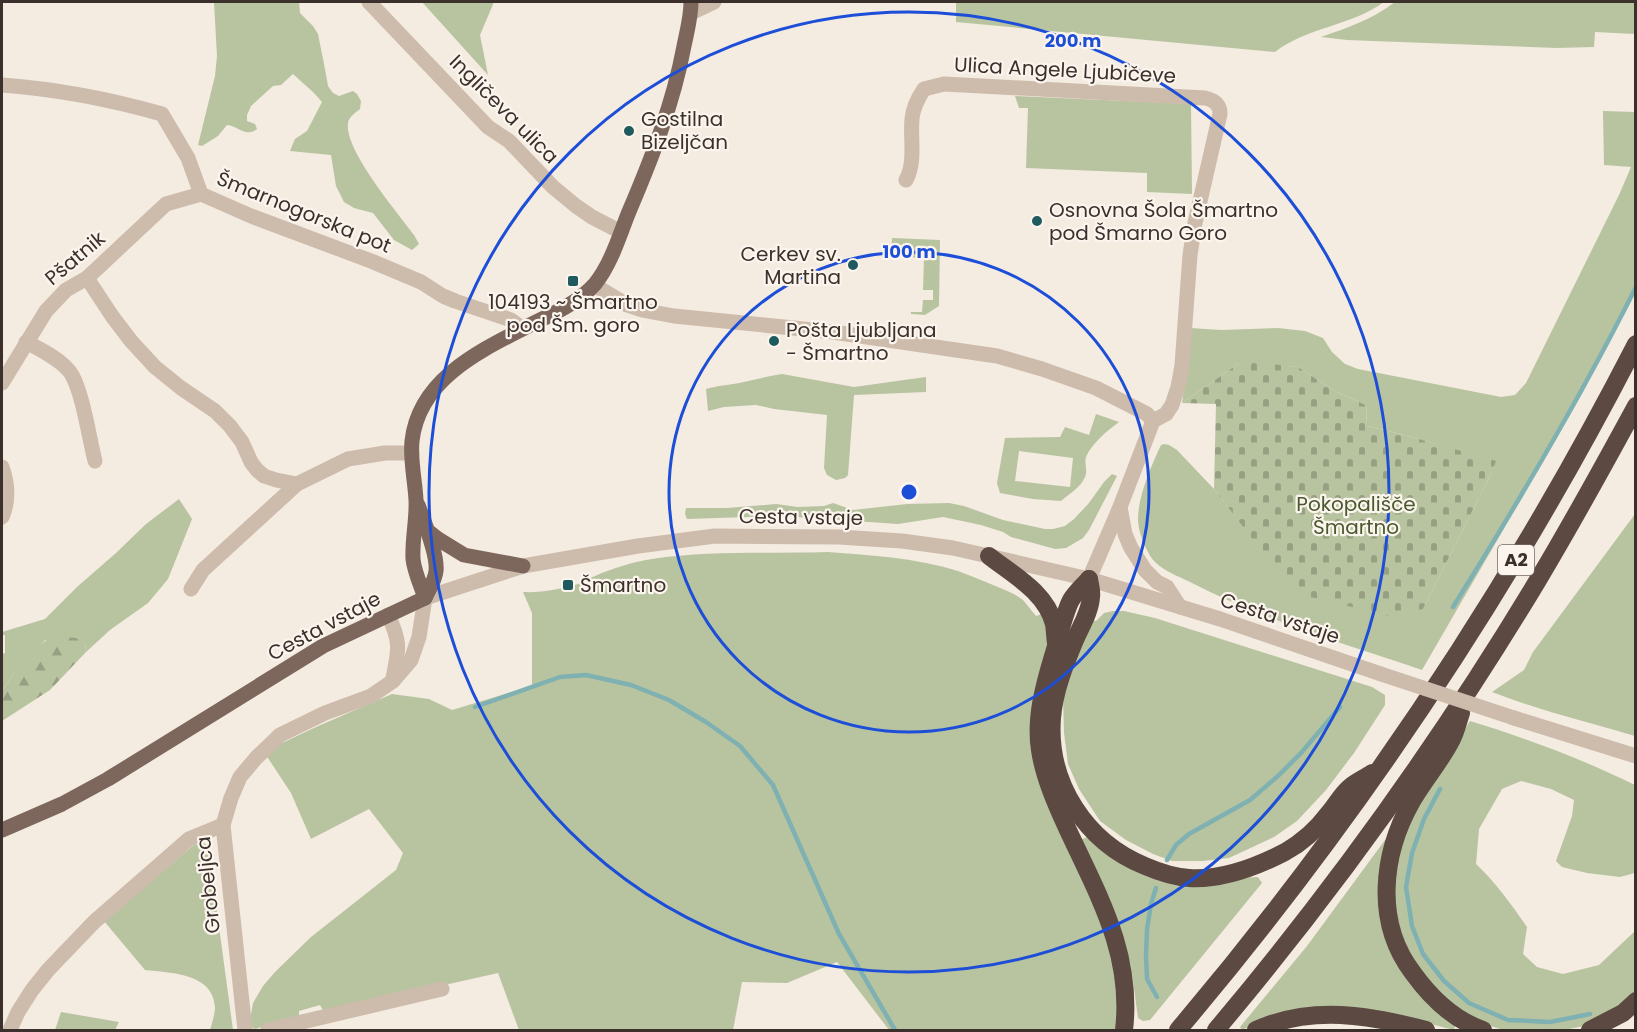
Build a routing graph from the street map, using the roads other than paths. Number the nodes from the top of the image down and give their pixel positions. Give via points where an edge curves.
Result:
1 (369, 2) edge
2 (714, 2) edge
3 (691, 7) edge
4 (2, 85) edge
5 (906, 180) dead end
6 (201, 194) junction
7 (621, 232) junction
8 (87, 278) junction
9 (594, 285) junction
10 (523, 329) junction
11 (26, 342) junction
12 (1635, 344) edge
13 (2, 383) edge
14 (1635, 406) edge
15 (1154, 421) junction
16 (411, 453) junction
17 (95, 461) dead end
18 (2, 467) edge
19 (297, 484) junction
20 (416, 500) junction
21 (1120, 507) junction
22 (2, 517) edge
23 (429, 532) junction
24 (989, 556) junction
25 (523, 566) junction
26 (1089, 579) junction
27 (191, 589) dead end
28 (424, 598) junction
29 (1180, 607) junction
30 (388, 615) junction
31 (1056, 647) junction
32 (393, 681) junction
33 (1471, 686) junction
34 (1635, 756) edge
35 (1381, 767) junction
36 (223, 825) junction
37 (2, 830) edge
38 (442, 989) dead end
39 (1635, 1001) edge
40 (1635, 1018) edge
41 (10, 1030) edge
42 (245, 1030) edge
43 (268, 1030) edge
44 (1124, 1030) edge
45 (1178, 1030) edge
46 (1216, 1030) edge
47 (1256, 1030) edge
48 (1426, 1030) edge
49 (1483, 1030) edge
50 (1590, 1030) edge
51 (1616, 1030) edge

1 - 7 street, Ingličeva ulica via 488,127 509,141 553,187 592,217
2 - 3 street
3 - 7 main road via 664,123
4 - 6 street, Šmarnogorska pot via 75,93 162,114 188,158
5 - 15 street, Ulica Angele Ljubičeve via 912,118 924,89 944,84 1205,98 1215,102 1220,114 1190,255 1178,387 1166,414
6 - 8 street, Pšatnik via 166,204
6 - 10 street, Šmarnogorska pot via 422,282 443,296 511,320
7 - 9 main road
8 - 11 street, Pšatnik via 66,290 46,311
8 - 19 street via 131,341 155,367 230,426 256,470 264,476
9 - 10 main road
9 - 15 street via 627,305 674,316 833,332 997,356 1096,388
10 - 16 main road via 462,364 435,388 416,423
11 - 13 street, Pšatnik
11 - 17 street via 48,353 71,373
12 - 35 highway, A2 via 1522,550
14 - 33 highway, A2 via 1559,544
15 - 21 street
16 - 19 street via 348,459
16 - 20 main road
18 - 22 street via 7,501
19 - 27 street via 203,570
20 - 23 main road
20 - 28 main road via 413,561
21 - 26 street
21 - 29 street via 1131,548 1145,570 1167,587
23 - 25 main road via 465,555
23 - 28 main road via 436,569
24 - 25 street, Cesta vstaje via 903,541 715,536
24 - 26 street, Cesta vstaje
24 - 31 highway via 1042,601 1054,626
25 - 28 street, Cesta vstaje
26 - 29 street, Cesta vstaje
26 - 31 highway via 1071,601
26 - 35 highway via 1089,607 1056,694 1052,744 1065,791 1092,831 1113,849 1180,877 1204,878 1239,871 1298,844 1316,829 1349,787
28 - 30 main road, Cesta vstaje
28 - 32 street, Grobeljca via 419,638 411,660
29 - 34 street, Cesta vstaje, bridge
30 - 32 street via 399,642
30 - 37 main road, Cesta vstaje via 323,646 62,804
31 - 44 highway via 1040,709 1040,750 1062,816 1117,942 1124,974
32 - 36 street, Grobeljca via 371,696 280,735 240,777
33 - 46 highway, A2 via 1355,853
33 - 49 highway via 1452,739 1412,801 1396,836 1389,860 1386,901 1392,934 1406,965 1450,1013
35 - 45 highway, A2 via 1273,913
36 - 41 street via 189,839 94,922 32,990
36 - 42 street, Grobeljca
38 - 43 street
39 - 50 highway via 1623,1013
40 - 51 highway
47 - 48 highway via 1280,1021 1323,1014 1375,1018

